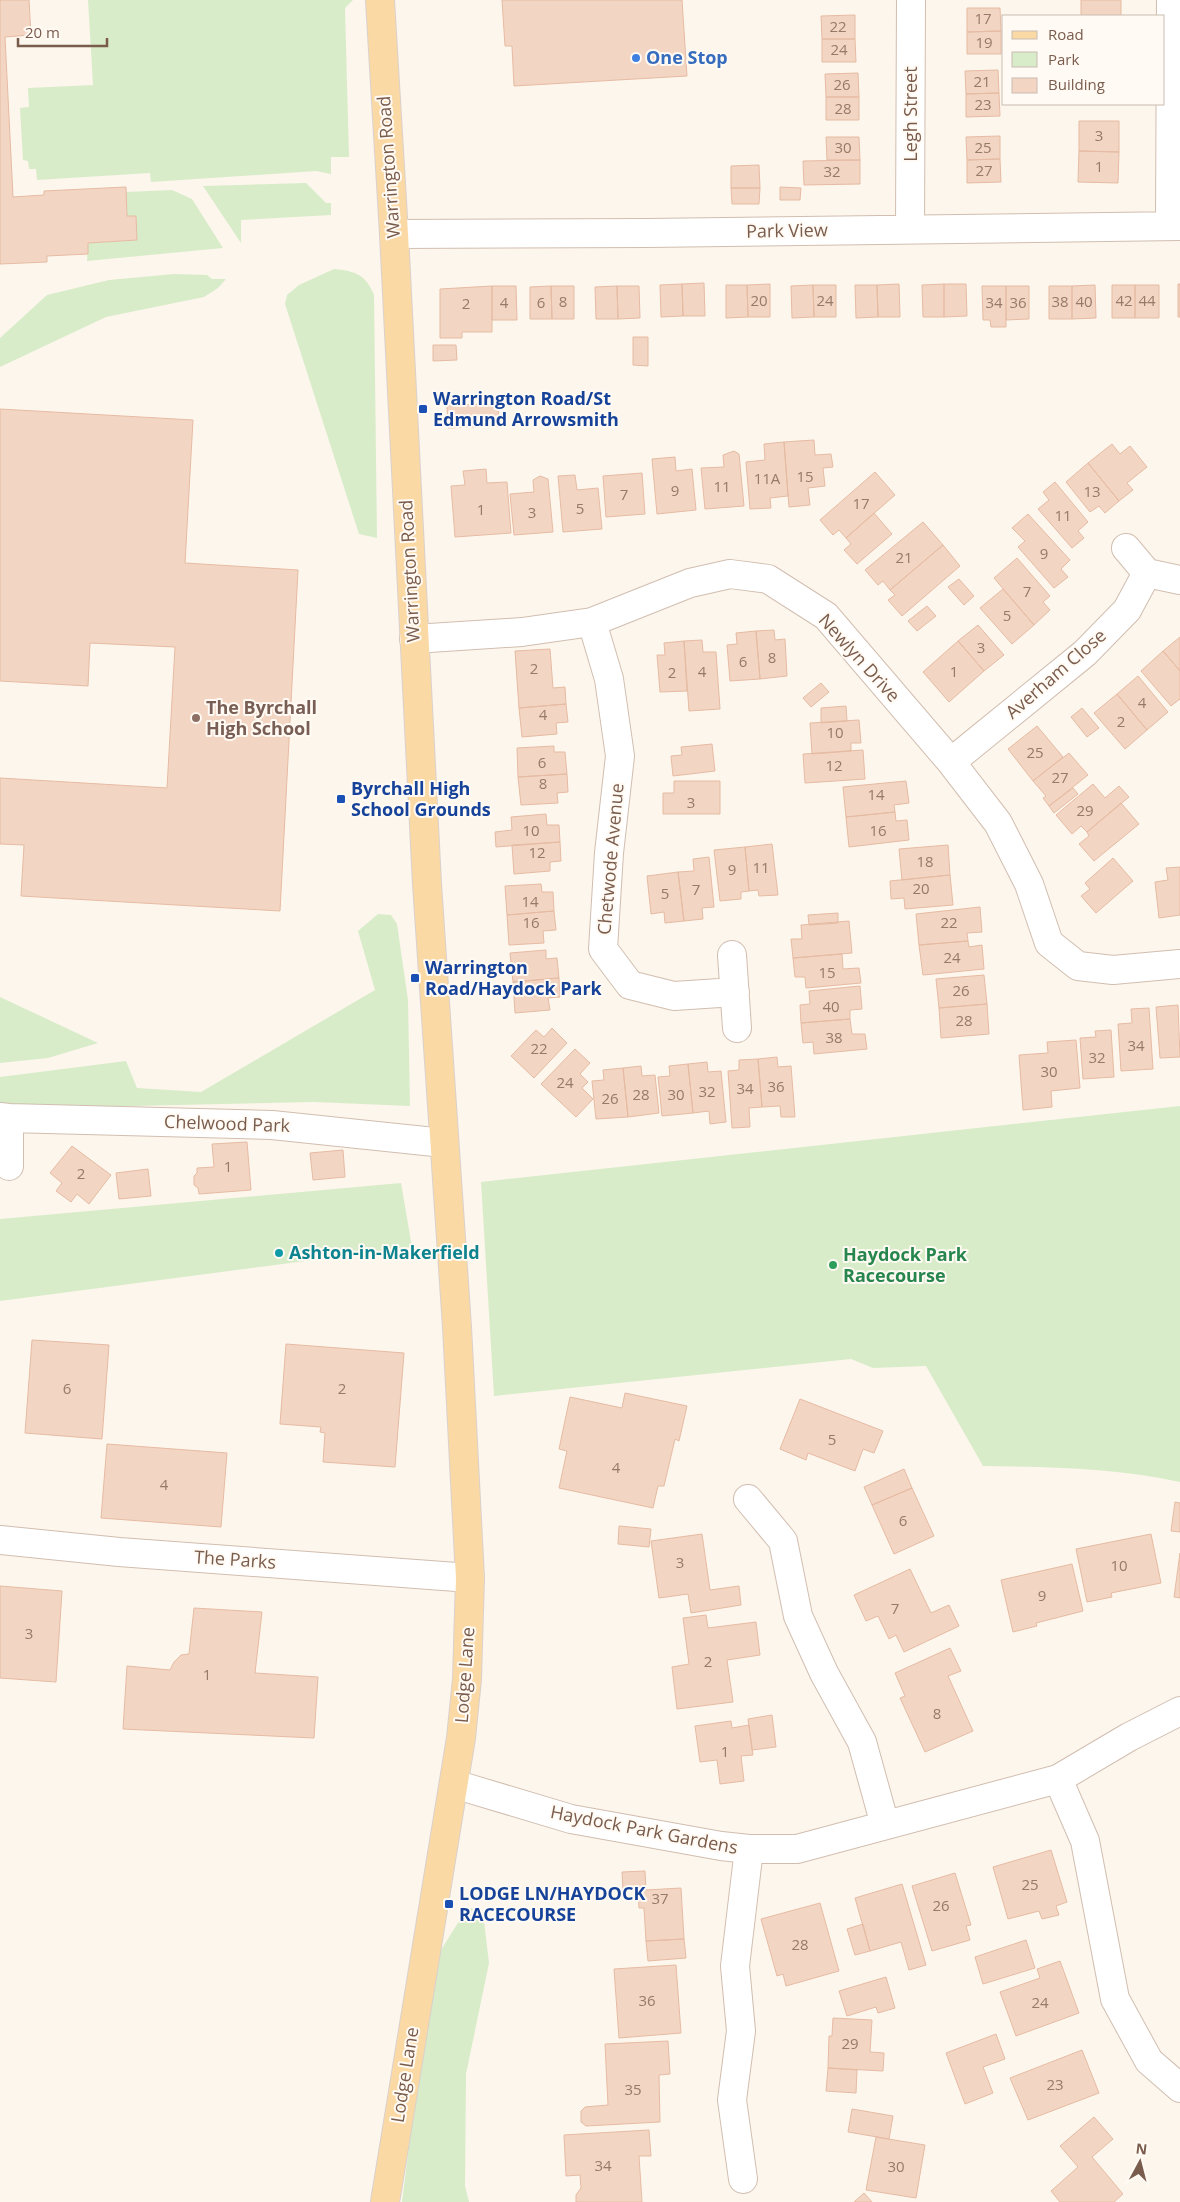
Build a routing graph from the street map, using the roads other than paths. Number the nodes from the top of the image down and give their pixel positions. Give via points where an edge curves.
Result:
1 (380, 0) edge
2 (911, 0) edge
3 (1171, 0) edge
4 (1175, 226) edge
5 (910, 229) junction
6 (394, 234) junction
7 (1126, 548) dead end
8 (1147, 573) junction
9 (1180, 580) edge
10 (592, 622) junction
11 (414, 639) junction
12 (951, 762) junction
13 (732, 955) dead end
14 (1180, 964) edge
15 (735, 992) junction
16 (737, 1028) dead end
17 (5, 1118) edge
18 (444, 1143) junction
19 (9, 1166) dead end
20 (748, 1499) dead end
21 (0, 1540) edge
22 (470, 1578) junction
23 (1180, 1711) edge
24 (1058, 1779) junction
25 (454, 1784) junction
26 (886, 1824) junction
27 (749, 1849) junction
28 (1180, 2088) edge
29 (742, 2179) dead end
30 (385, 2202) edge

1 - 6 main road, Warrington Road
2 - 5 street, Legh Street
3 - 4 street
4 - 5 street, Park View
5 - 6 street, Park View
6 - 11 main road, Warrington Road
7 - 8 street
8 - 9 street
8 - 12 street, Averham Close via 1127,610 1085,653
10 - 11 street, Newlyn Drive via 522,632
10 - 12 street, Newlyn Drive via 698,581 730,574 768,579 826,616
10 - 15 street, Chetwode Avenue via 609,679 620,756 608,853 603,949 630,985 674,996
11 - 18 main road, Warrington Road
12 - 14 street, Newlyn Drive via 998,822 1029,884 1049,944 1078,966 1113,970
13 - 15 street
15 - 16 street
17 - 18 street, Chelwood Park via 272,1125
17 - 19 street, Chelwood Park
18 - 22 main road, Lodge Lane
20 - 26 street via 783,1542 798,1616 824,1673 862,1742
21 - 22 street, The Parks
22 - 25 main road, Lodge Lane via 467,1680
23 - 24 street, Haydock Park Gardens
24 - 26 street, Haydock Park Gardens
24 - 28 street via 1085,1842 1115,1999 1149,2061
25 - 27 street, Haydock Park Gardens via 571,1819
25 - 30 main road, Lodge Lane
26 - 27 street, Haydock Park Gardens via 797,1849
27 - 29 street, Haydock Park Gardens via 734,1966 742,2031 732,2100

